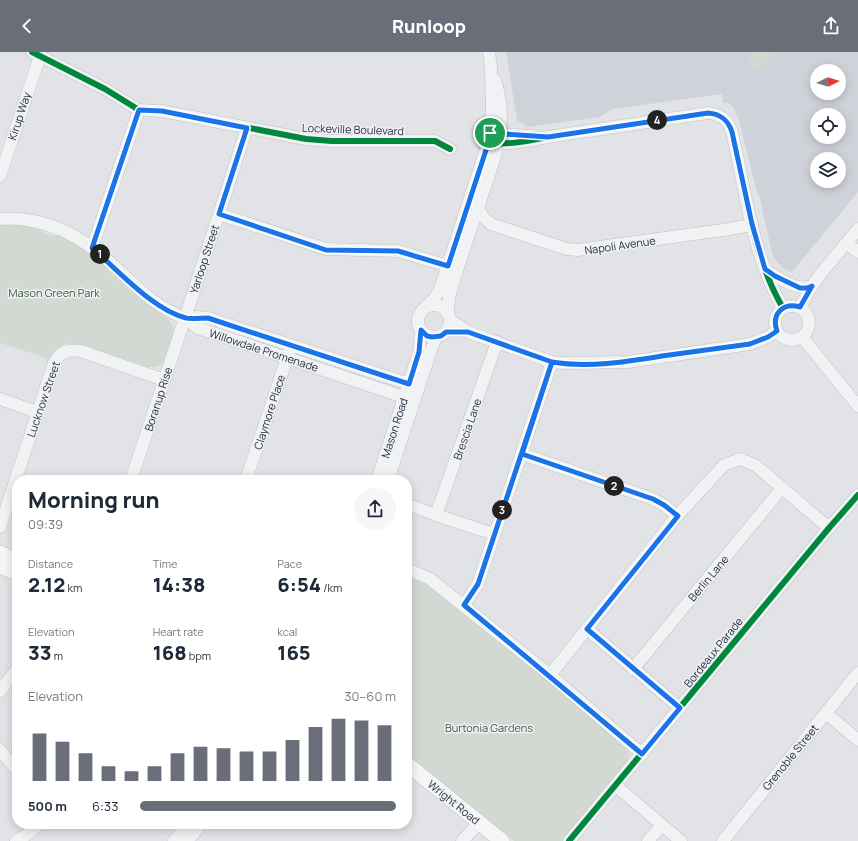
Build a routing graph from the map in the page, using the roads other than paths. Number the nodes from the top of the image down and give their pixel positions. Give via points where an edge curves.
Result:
1 (489, 52) edge
2 (36, 54) edge
3 (139, 110) junction
4 (247, 128) junction
5 (494, 139) junction
6 (450, 149) dead end
7 (0, 176) edge
8 (478, 208) junction
9 (219, 214) junction
10 (0, 219) edge
11 (491, 224) junction
12 (752, 224) junction
13 (858, 229) edge
14 (470, 230) junction
15 (847, 243) junction
16 (92, 248) junction
17 (858, 252) edge
18 (448, 266) junction
19 (765, 269) junction
20 (812, 286) junction
21 (427, 306) junction
22 (800, 307) junction
23 (783, 308) junction
24 (449, 316) junction
25 (186, 318) junction
26 (421, 330) junction
27 (777, 331) junction
28 (468, 332) junction
29 (441, 335) junction
30 (802, 337) junction
31 (497, 342) junction
32 (291, 345) junction
33 (287, 358) junction
34 (552, 362) junction
35 (164, 380) junction
36 (409, 384) junction
37 (404, 398) junction
38 (0, 399) edge
39 (858, 406) edge
40 (37, 412) junction
41 (522, 454) junction
42 (17, 475) edge
43 (133, 475) edge
44 (248, 475) edge
45 (379, 475) edge
46 (390, 475) edge
47 (782, 488) junction
48 (12, 490) edge
49 (856, 501) edge
50 (412, 506) edge
51 (436, 515) junction
52 (678, 516) junction
53 (0, 527) edge
54 (829, 528) junction
55 (494, 534) junction
56 (4, 556) edge
57 (12, 566) edge
58 (412, 571) edge
59 (464, 605) junction
60 (587, 629) junction
61 (633, 668) junction
62 (858, 673) edge
63 (12, 675) edge
64 (550, 675) junction
65 (0, 691) edge
66 (680, 708) junction
67 (826, 713) junction
68 (858, 740) edge
69 (0, 750) edge
70 (642, 754) junction
71 (12, 762) edge
72 (412, 768) edge
73 (412, 780) edge
74 (616, 786) junction
75 (476, 826) junction
76 (661, 826) junction
77 (34, 829) edge
78 (185, 829) edge
79 (198, 829) edge
80 (16, 841) edge
81 (174, 841) edge
82 (187, 841) edge
83 (462, 841) edge
84 (485, 841) edge
85 (502, 841) edge
86 (569, 841) edge
87 (648, 841) edge
88 (681, 841) edge
89 (723, 841) edge

1 - 5 street
2 - 3 street, Lockeville Boulevard via 105,89
2 - 7 street, Kirup Way
3 - 4 street, Lockeville Boulevard via 162,111
3 - 16 street
4 - 6 street, Lockeville Boulevard via 306,139 434,141
4 - 9 street, Yarloop Street
5 - 8 street
5 - 12 street via 548,137 708,113 718,115 727,121 732,132
5 - 18 street
8 - 11 street
8 - 14 street
9 - 18 street via 326,250 398,251
9 - 25 street, Yarloop Street
10 - 16 street, Willowdale Promenade via 22,219 58,228
11 - 12 street, Napoli Avenue via 567,249 578,250
11 - 14 street
12 - 19 street
13 - 15 street
14 - 24 street via 449,297
15 - 17 street
15 - 20 street
16 - 25 street, Willowdale Promenade via 160,306
18 - 21 street via 440,289
19 - 20 street via 800,288
19 - 23 street
20 - 22 street
21 - 24 street via 442,307
21 - 26 street via 418,321
22 - 23 street
22 - 30 street via 810,322
23 - 27 street via 775,321
24 - 28 street
24 - 29 street via 450,324
25 - 32 street, Willowdale Promenade via 208,318
25 - 33 street, Willowdale Promenade via 198,328
25 - 35 street, Boranup Rise
26 - 29 street via 427,336
26 - 36 street, Mason Road via 419,352
27 - 30 street via 786,339 797,340
27 - 34 street via 750,344 628,362
28 - 29 street
28 - 31 street
29 - 46 street, Mason Road via 428,356
30 - 39 street
31 - 34 street
31 - 51 street, Brescia Lane
32 - 33 street, Claymore Place
32 - 36 street, Willowdale Promenade
33 - 37 street, Willowdale Promenade
33 - 44 street, Claymore Place
34 - 41 street
35 - 40 street, Lucknow Street via 72,350 62,353 54,363
35 - 43 street, Boranup Rise
36 - 37 street, Mason Road
37 - 45 street, Mason Road
38 - 40 street
40 - 42 street, Lucknow Street
41 - 52 street via 653,499
41 - 55 street
47 - 52 street via 754,465 740,459 724,465
47 - 54 street
47 - 61 street, Berlin Lane
48 - 53 street, Lucknow Street
49 - 54 street, Bordeaux Parade
50 - 51 street
51 - 55 street
52 - 60 street
54 - 66 street, Bordeaux Parade
55 - 59 street via 478,584
56 - 57 main road
58 - 59 street via 430,579
59 - 64 street
60 - 61 street
60 - 64 street
61 - 66 street
62 - 67 street, Grenoble Street
63 - 65 street
64 - 70 street
66 - 70 street, Bordeaux Parade
67 - 68 street
67 - 89 street, Grenoble Street
69 - 71 street
70 - 74 street, Bordeaux Parade
72 - 75 main road, Wright Road
73 - 75 main road, Wright Road
74 - 76 street
74 - 86 street, Bordeaux Parade
75 - 83 street
75 - 84 main road, Wright Road
75 - 85 main road, Wright Road
76 - 87 street
76 - 88 street
77 - 80 street
78 - 81 street
79 - 82 street

